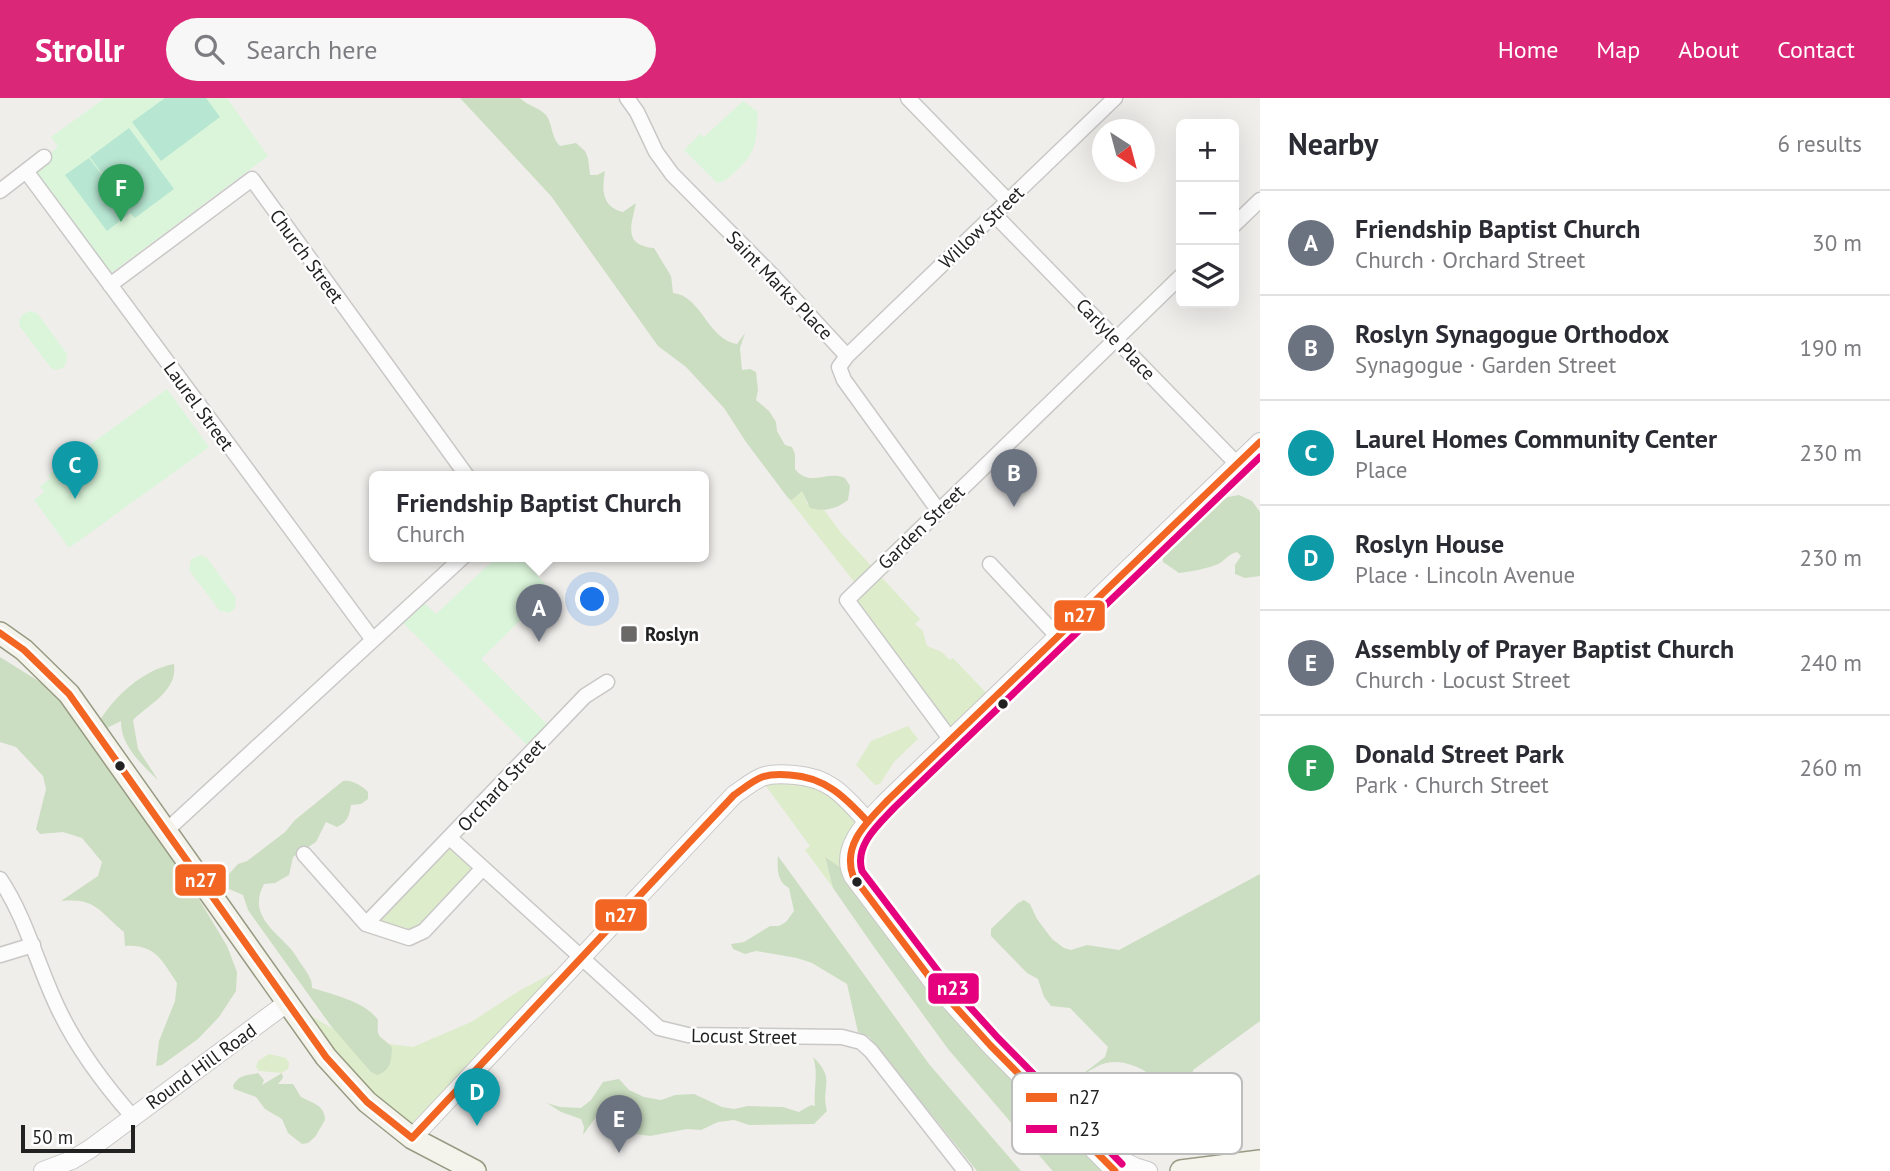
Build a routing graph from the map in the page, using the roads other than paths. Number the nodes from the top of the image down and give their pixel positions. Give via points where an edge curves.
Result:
1 (627, 98) edge
2 (908, 98) edge
3 (1115, 98) edge
4 (44, 157) dead end
5 (26, 171) junction
6 (0, 191) edge
7 (1260, 200) edge
8 (1007, 201) junction
9 (994, 214) junction
10 (1239, 220) edge
11 (1176, 281) edge
12 (110, 285) junction
13 (1116, 339) junction
14 (847, 356) junction
15 (1260, 442) edge
16 (1237, 464) junction
17 (463, 471) edge
18 (938, 510) junction
19 (458, 562) edge
20 (989, 564) dead end
21 (0, 633) edge
22 (1058, 637) junction
23 (373, 640) junction
24 (607, 682) dead end
25 (951, 740) junction
26 (867, 821) junction
27 (167, 830) junction
28 (450, 838) junction
29 (304, 854) dead end
30 (483, 869) junction
31 (0, 879) edge
32 (366, 924) junction
33 (33, 945) junction
34 (0, 955) edge
35 (580, 958) junction
36 (288, 1002) junction
37 (1018, 1073) edge
38 (132, 1116) junction
39 (412, 1138) junction
40 (1099, 1154) edge
41 (1108, 1154) edge
42 (1260, 1161) edge
43 (43, 1171) edge
44 (475, 1171) edge
45 (965, 1171) edge
46 (1115, 1171) edge
47 (1148, 1171) edge
48 (1181, 1171) edge

1 - 14 street, Saint Marks Place via 672,174
2 - 8 street
3 - 8 street, Willow Street
4 - 5 street
5 - 6 street
5 - 12 street, Laurel Street
7 - 10 street
8 - 9 street, Willow Street
9 - 13 street, Carlyle Place
9 - 14 street, Willow Street
11 - 13 street, Garden Street
12 - 17 street, Church Street via 252,179
12 - 23 street, Laurel Street
13 - 16 street, Carlyle Place
13 - 18 street, Garden Street
14 - 18 street, Saint Marks Place via 839,368 844,380
15 - 16 street
16 - 22 street
18 - 25 street, Garden Street via 847,600
19 - 23 street
20 - 22 street
21 - 27 main road via 68,694
22 - 25 street
23 - 27 street
24 - 28 street, Orchard Street via 585,696
25 - 26 street
26 - 35 street via 819,778 789,774 761,778 731,796
26 - 37 street via 850,853 853,876 933,982
27 - 36 main road
28 - 30 street, Locust Street
28 - 32 street, Orchard Street
29 - 32 street
30 - 32 street via 417,936 400,936
30 - 35 street, Locust Street
31 - 33 street
33 - 34 street
33 - 38 street via 65,1021
35 - 39 street
35 - 45 street, Locust Street via 639,1013 666,1031 842,1037 861,1042
36 - 38 street, Round Hill Road
36 - 39 main road via 326,1057 367,1102
38 - 43 street, Round Hill Road via 90,1149
39 - 44 main road
40 - 46 street
41 - 47 street
42 - 48 main road

